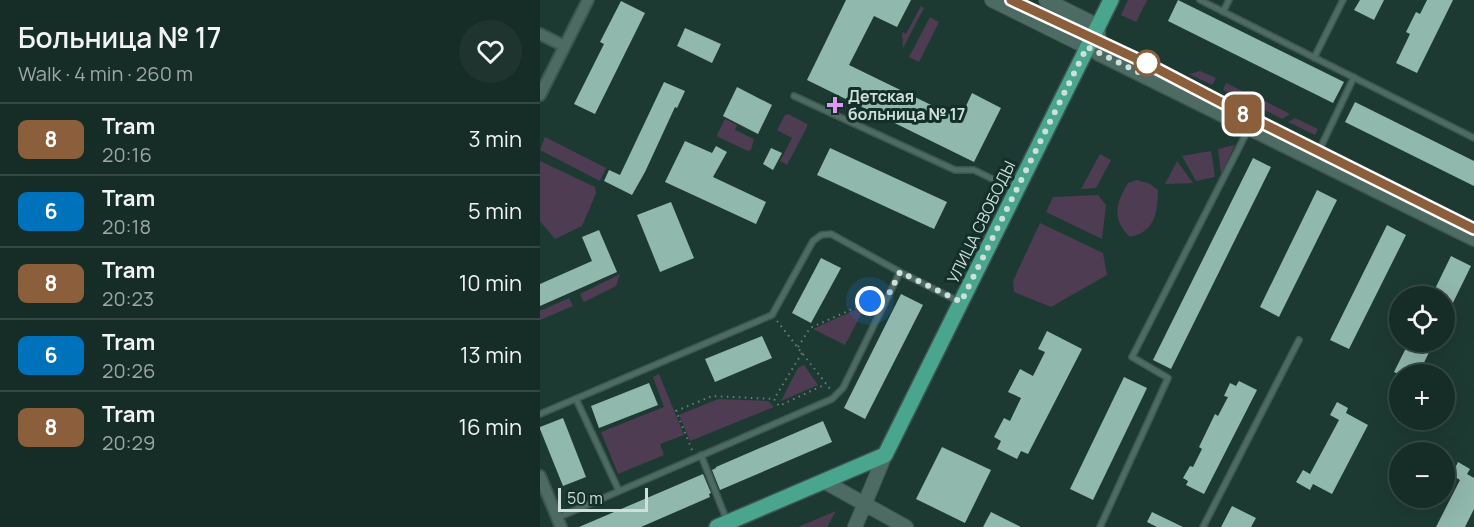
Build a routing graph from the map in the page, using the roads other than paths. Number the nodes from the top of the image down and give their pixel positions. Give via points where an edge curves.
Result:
1 (588, 0) edge
2 (992, 0) edge
3 (1046, 0) edge
4 (1111, 0) edge
5 (1200, 0) edge
6 (1228, 0) edge
7 (1343, 0) edge
8 (1223, 12) junction
9 (1098, 26) junction
10 (540, 34) edge
11 (564, 46) junction
12 (1093, 50) junction
13 (1314, 58) junction
14 (1354, 77) junction
15 (540, 95) edge
16 (794, 96) dead end
17 (1250, 126) junction
18 (1474, 138) edge
19 (1316, 158) junction
20 (1016, 191) junction
21 (1474, 238) edge
22 (900, 272) junction
23 (961, 302) junction
24 (1299, 340) dead end
25 (576, 399) junction
26 (540, 414) edge
27 (885, 455) junction
28 (701, 456) junction
29 (540, 476) edge
30 (825, 482) junction
31 (619, 491) junction
32 (865, 506) junction
33 (559, 523) edge
34 (723, 525) edge
35 (855, 527) edge
36 (906, 527) edge
37 (1100, 527) edge
38 (1203, 527) edge

1 - 11 street
2 - 12 street
3 - 9 street
4 - 9 main road, УЛИЦА СВОБОДЫ
5 - 8 lane
6 - 8 lane
7 - 13 lane
8 - 13 lane
9 - 12 main road, УЛИЦА СВОБОДЫ
10 - 11 street
11 - 15 street
12 - 17 main road
12 - 20 main road, УЛИЦА СВОБОДЫ
13 - 14 lane
14 - 18 lane
14 - 19 lane
16 - 20 lane via 955,170 975,170
17 - 19 main road
17 - 37 lane via 1132,357 1168,378
19 - 21 main road
20 - 23 main road, УЛИЦА СВОБОДЫ
22 - 23 lane
22 - 25 lane via 831,234 821,235 813,241 772,315
22 - 28 lane via 836,396
23 - 27 main road, УЛИЦА СВОБОДЫ
24 - 38 lane
25 - 26 lane
25 - 31 lane
27 - 30 main road
27 - 32 street, УЛИЦА СВОБОДЫ
28 - 31 lane
28 - 34 lane
29 - 33 street
30 - 32 street
30 - 34 main road
31 - 33 lane
32 - 35 street, УЛИЦА СВОБОДЫ
32 - 36 street

